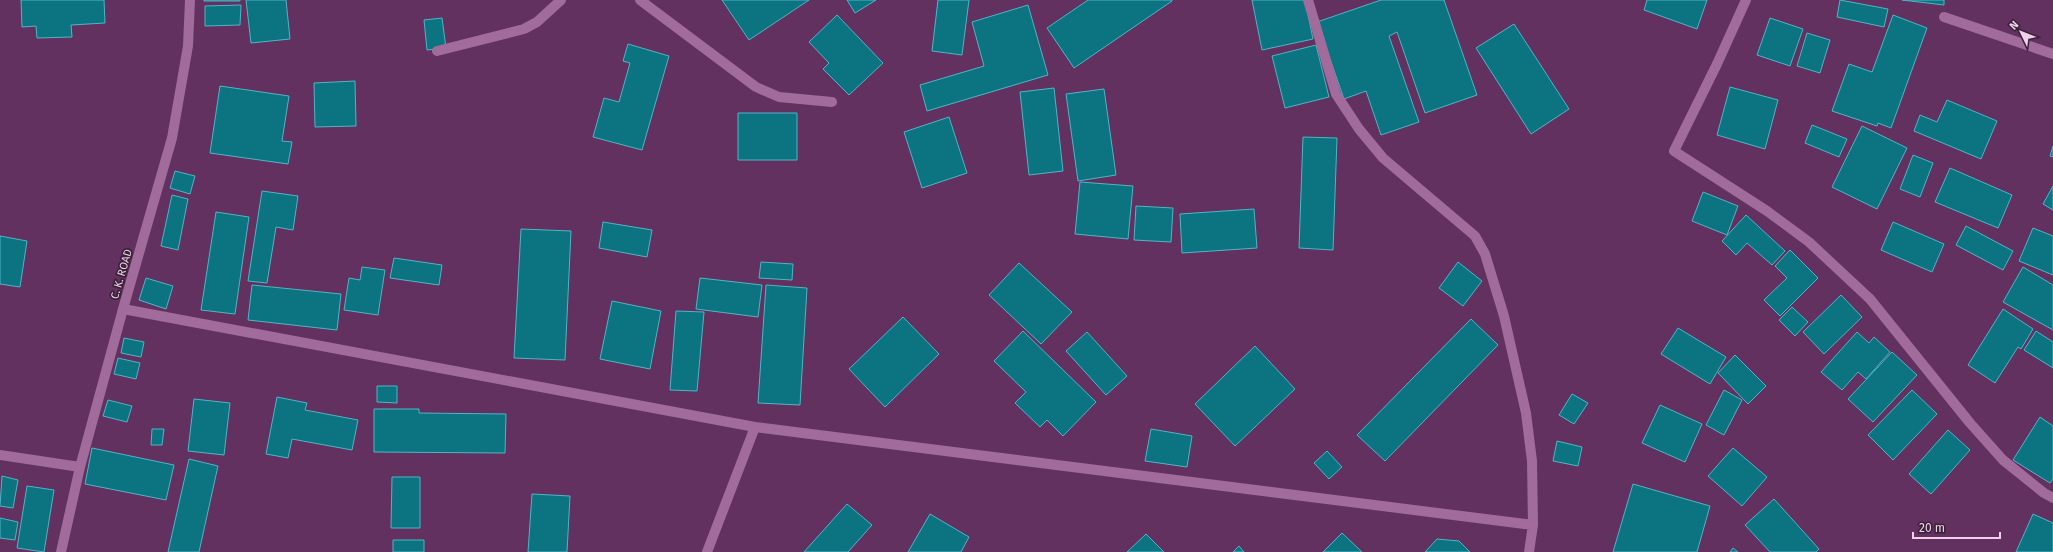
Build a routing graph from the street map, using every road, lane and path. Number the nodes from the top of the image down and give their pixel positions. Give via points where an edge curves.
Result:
1 (190, 0) edge
2 (561, 0) edge
3 (640, 0) edge
4 (1308, 0) edge
5 (1746, 0) edge
6 (1944, 17) dead end
7 (436, 52) dead end
8 (2053, 54) edge
9 (832, 102) dead end
10 (123, 309) junction
11 (755, 427) junction
12 (0, 455) edge
13 (80, 467) junction
14 (2053, 498) edge
15 (1533, 525) junction
16 (62, 552) edge
17 (707, 552) edge
18 (1529, 552) edge

1 - 10 street, C. K. ROAD via 188,46 172,138
2 - 7 street via 537,22 524,29
3 - 9 street via 756,87 779,97
4 - 15 street via 1336,94 1358,129 1383,158 1475,236 1485,254 1504,316 1526,413 1532,461
5 - 14 street via 1674,151 1767,211 1809,242 1870,298 1970,423 2003,460
6 - 8 street
10 - 11 street
10 - 13 street, C. K. ROAD
11 - 15 street
11 - 17 street
12 - 13 street
13 - 16 street, C. K. ROAD
15 - 18 street

